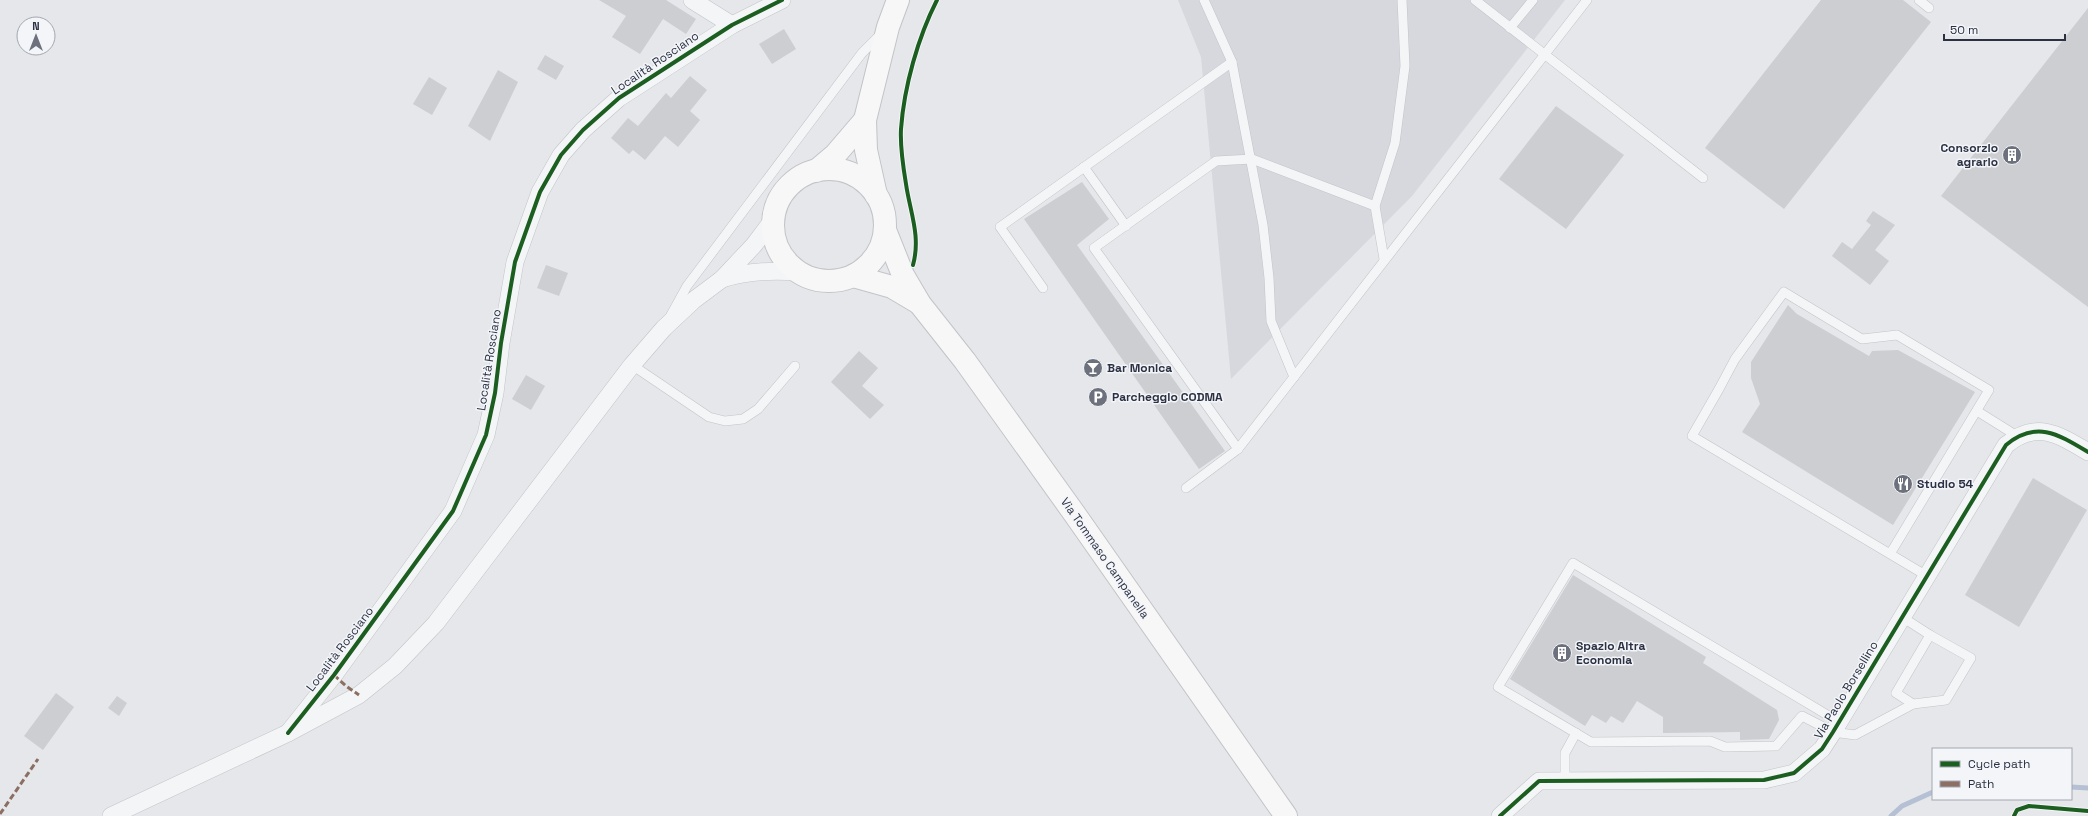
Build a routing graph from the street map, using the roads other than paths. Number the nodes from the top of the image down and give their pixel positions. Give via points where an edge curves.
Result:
1 (692, 0) edge
2 (782, 0) edge
3 (884, 0) edge
4 (898, 0) edge
5 (1204, 0) edge
6 (1402, 0) edge
7 (1475, 0) edge
8 (1532, 0) edge
9 (1587, 0) edge
10 (1919, 0) edge
11 (1929, 8) dead end
12 (732, 25) junction
13 (888, 27) junction
14 (1510, 28) junction
15 (1545, 55) junction
16 (1232, 62) junction
17 (865, 120) junction
18 (1252, 159) junction
19 (1084, 167) junction
20 (816, 171) junction
21 (1703, 178) dead end
22 (877, 196) junction
23 (1375, 206) junction
24 (772, 221) junction
25 (1126, 226) junction
26 (885, 230) junction
27 (1384, 259) junction
28 (797, 272) junction
29 (853, 276) junction
30 (722, 279) junction
31 (1043, 288) dead end
32 (920, 304) junction
33 (664, 328) junction
34 (632, 365) junction
35 (795, 366) dead end
36 (1294, 377) junction
37 (1977, 411) junction
38 (2017, 436) junction
39 (1238, 449) junction
40 (2088, 452) edge
41 (1186, 488) dead end
42 (1890, 554) junction
43 (1927, 576) junction
44 (1902, 617) junction
45 (1930, 635) junction
46 (1913, 704) junction
47 (1836, 727) junction
48 (288, 734) junction
49 (1576, 734) junction
50 (1565, 781) junction
51 (111, 816) edge
52 (1286, 816) edge
53 (1500, 816) edge

1 - 12 street
2 - 12 street, Località Rosciano
3 - 13 main road
4 - 13 main road
5 - 16 lane
6 - 23 lane via 1405,66 1395,143
7 - 14 lane
8 - 14 lane
9 - 15 lane
10 - 11 lane
12 - 48 street, Località Rosciano via 619,98 583,130 561,156 540,192 516,262 486,435 453,511
13 - 17 main road
13 - 33 lane via 862,53 687,286
14 - 15 lane
15 - 21 lane
15 - 27 lane
16 - 18 lane
16 - 19 lane
17 - 20 main road via 835,155
17 - 22 main road via 866,150
18 - 23 lane
18 - 25 lane via 1216,161
18 - 36 lane via 1263,225 1271,321
19 - 25 lane
19 - 31 lane via 1000,227
20 - 22 main road via 827,169 850,173 870,186
20 - 24 main road via 804,174 786,189 779,198
22 - 26 main road via 885,218
23 - 27 lane
24 - 28 main road via 776,244 788,264
24 - 30 street, Località Rosciano via 754,245
25 - 39 lane via 1094,248
26 - 29 main road via 878,252 863,270
26 - 32 main road, Via Tommaso Campanella via 903,275
27 - 36 lane
28 - 29 main road via 830,282
28 - 30 street, Località Rosciano via 765,270 740,273
29 - 32 main road, Via Tommaso Campanella via 892,287
30 - 33 street, Località Rosciano via 694,300
32 - 52 main road, Via Tommaso Campanella via 965,361 1067,503
33 - 34 street, Località Rosciano
34 - 35 lane via 709,417 725,421 744,419 758,409
34 - 48 street, Località Rosciano via 436,623 395,666 359,695
36 - 39 lane
37 - 38 lane
37 - 42 lane
37 - 42 lane via 1989,390 1898,335 1862,339 1784,292 1734,359 1692,436
38 - 40 street, Via Paolo Borsellino via 2038,430 2060,435
38 - 43 street, Via Paolo Borsellino via 2006,445
39 - 41 lane
42 - 43 lane
43 - 44 street, Via Paolo Borsellino
44 - 45 lane
44 - 47 street, Via Paolo Borsellino
45 - 46 lane via 1896,693
45 - 46 lane via 1971,658 1946,700
46 - 47 lane via 1856,734
47 - 49 lane via 1802,716 1776,746 1725,747 1710,741 1591,742
47 - 49 lane via 1573,563 1498,687
47 - 50 street, Via Paolo Borsellino via 1822,749 1794,773 1764,780
48 - 51 street, Località Rosciano
49 - 50 lane via 1565,753
50 - 53 street, Via Paolo Borsellino via 1538,781

